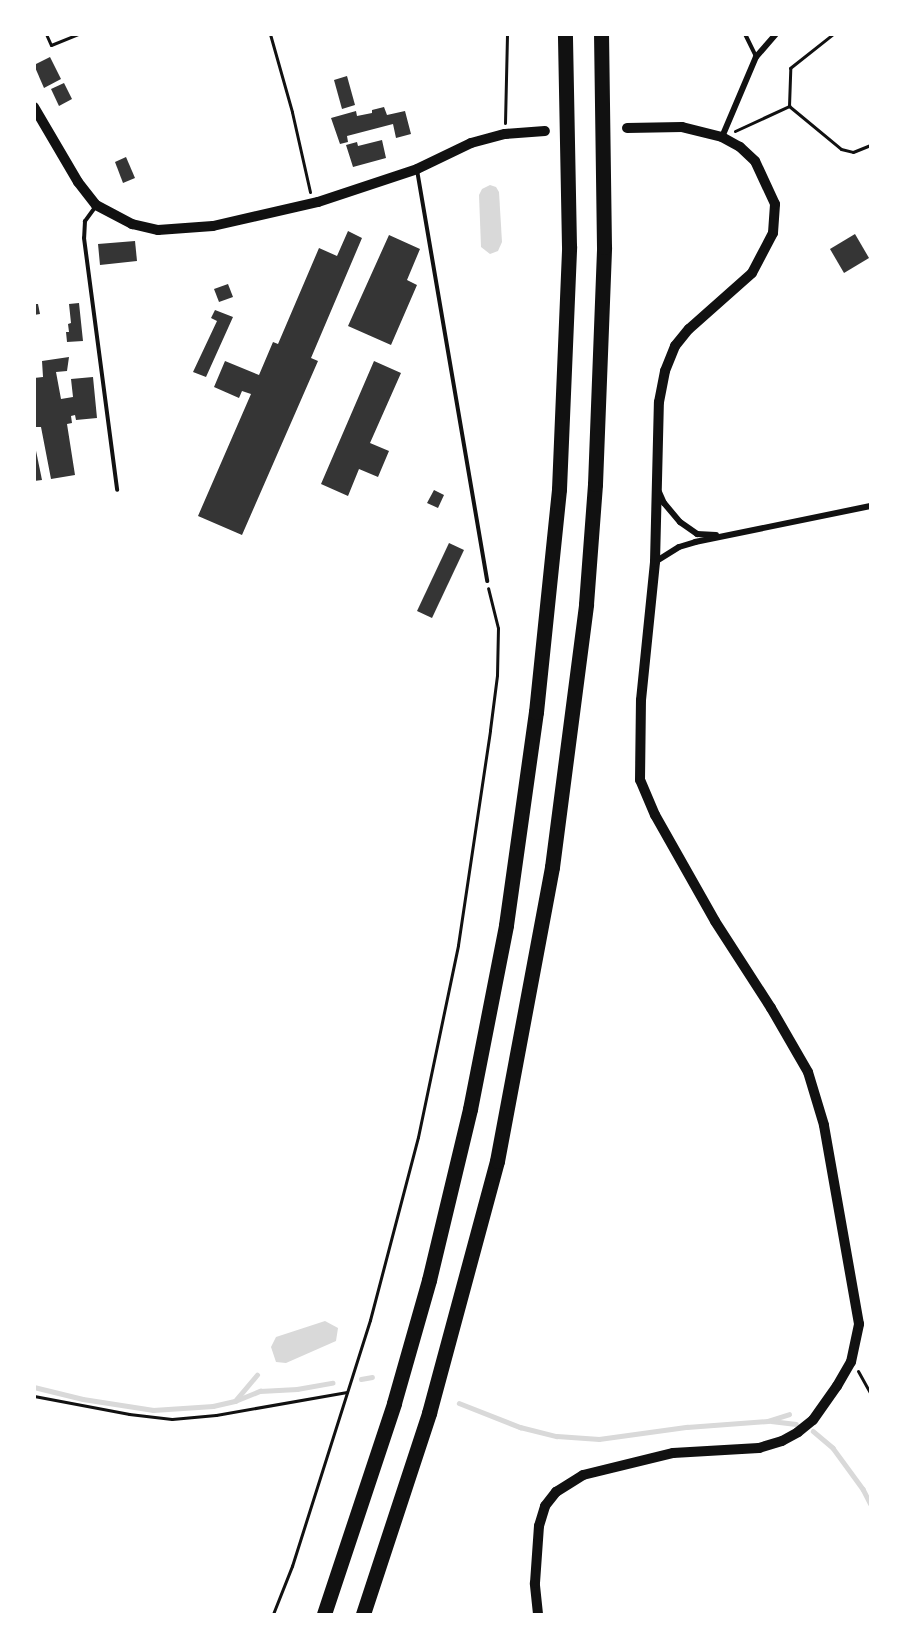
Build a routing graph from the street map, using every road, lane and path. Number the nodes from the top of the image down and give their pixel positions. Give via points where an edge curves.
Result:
1 (46, 34) edge
2 (78, 34) edge
3 (270, 34) edge
4 (507, 34) edge
5 (565, 34) edge
6 (601, 34) edge
7 (745, 34) edge
8 (776, 34) edge
9 (833, 34) edge
10 (756, 57) junction
11 (789, 106) junction
12 (34, 107) edge
13 (627, 128) dead end
14 (545, 131) dead end
15 (505, 134) junction
16 (722, 137) junction
17 (870, 145) edge
18 (417, 169) junction
19 (309, 204) junction
20 (96, 205) junction
21 (657, 485) junction
22 (117, 490) dead end
23 (870, 507) edge
24 (726, 536) junction
25 (655, 562) junction
26 (487, 581) joint
27 (851, 1362) junction
28 (347, 1392) junction
29 (870, 1393) edge
30 (34, 1396) edge
31 (273, 1614) edge
32 (324, 1614) edge
33 (363, 1614) edge
34 (538, 1614) edge

1 - 2 path via 51,45
3 - 19 path via 306,168
4 - 15 path
5 - 32 highway via 569,246 559,489 536,712 506,925 470,1109 429,1280 394,1403
6 - 33 highway via 602,318 594,484 586,604 552,867 499,1150 439,1380
7 - 10 lane
8 - 10 street
9 - 11 path via 790,68
10 - 16 street
11 - 16 path
11 - 17 path via 842,149 853,152
12 - 20 street
13 - 16 street via 682,127
14 - 15 street
15 - 18 street via 471,143
16 - 21 street via 755,161 775,204 773,233 752,273 675,346 659,402
18 - 19 street
18 - 26 lane
19 - 20 street via 186,230 158,230 132,224
20 - 22 lane via 85,221 84,238
21 - 24 street via 664,503 680,522 697,534
21 - 25 street
23 - 24 street
24 - 25 street via 679,547
25 - 27 street via 641,700 640,780 715,921 808,1072 824,1125 855,1287 860,1324
26 - 28 path via 498,628 497,675 458,945 418,1137
27 - 29 path via 866,1380
27 - 34 street via 813,1420 782,1441 759,1448 673,1453 584,1475 556,1492 545,1506 539,1526 535,1583
28 - 30 path via 172,1419
28 - 31 path

